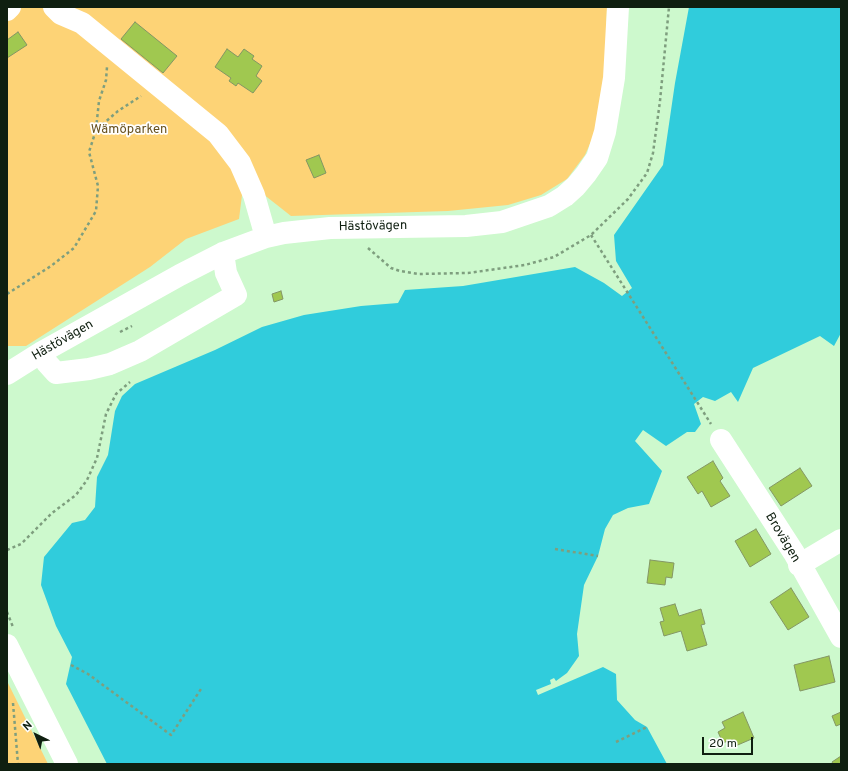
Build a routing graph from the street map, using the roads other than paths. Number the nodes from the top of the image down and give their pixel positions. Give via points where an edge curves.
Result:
1 (10, 7) edge
2 (54, 7) edge
3 (618, 7) edge
4 (7, 10) edge
5 (266, 237) junction
6 (223, 253) junction
7 (42, 352) junction
8 (7, 374) edge
9 (721, 440) dead end
10 (841, 540) edge
11 (799, 565) junction
12 (841, 637) edge
13 (7, 645) edge
14 (67, 764) edge

1 - 4 street
2 - 5 street via 61,14 82,24 218,134 240,163 254,195
3 - 5 street, Hästövägen via 614,78 605,132 597,158 565,196 544,208 502,222 466,226 330,228
5 - 6 street, Hästövägen
6 - 7 street, Hästövägen
6 - 7 street via 226,273 236,295 140,351 110,364 56,373
7 - 8 street, Hästövägen
9 - 11 street, Brovägen via 794,553
10 - 11 street
11 - 12 street, Brovägen
13 - 14 street

